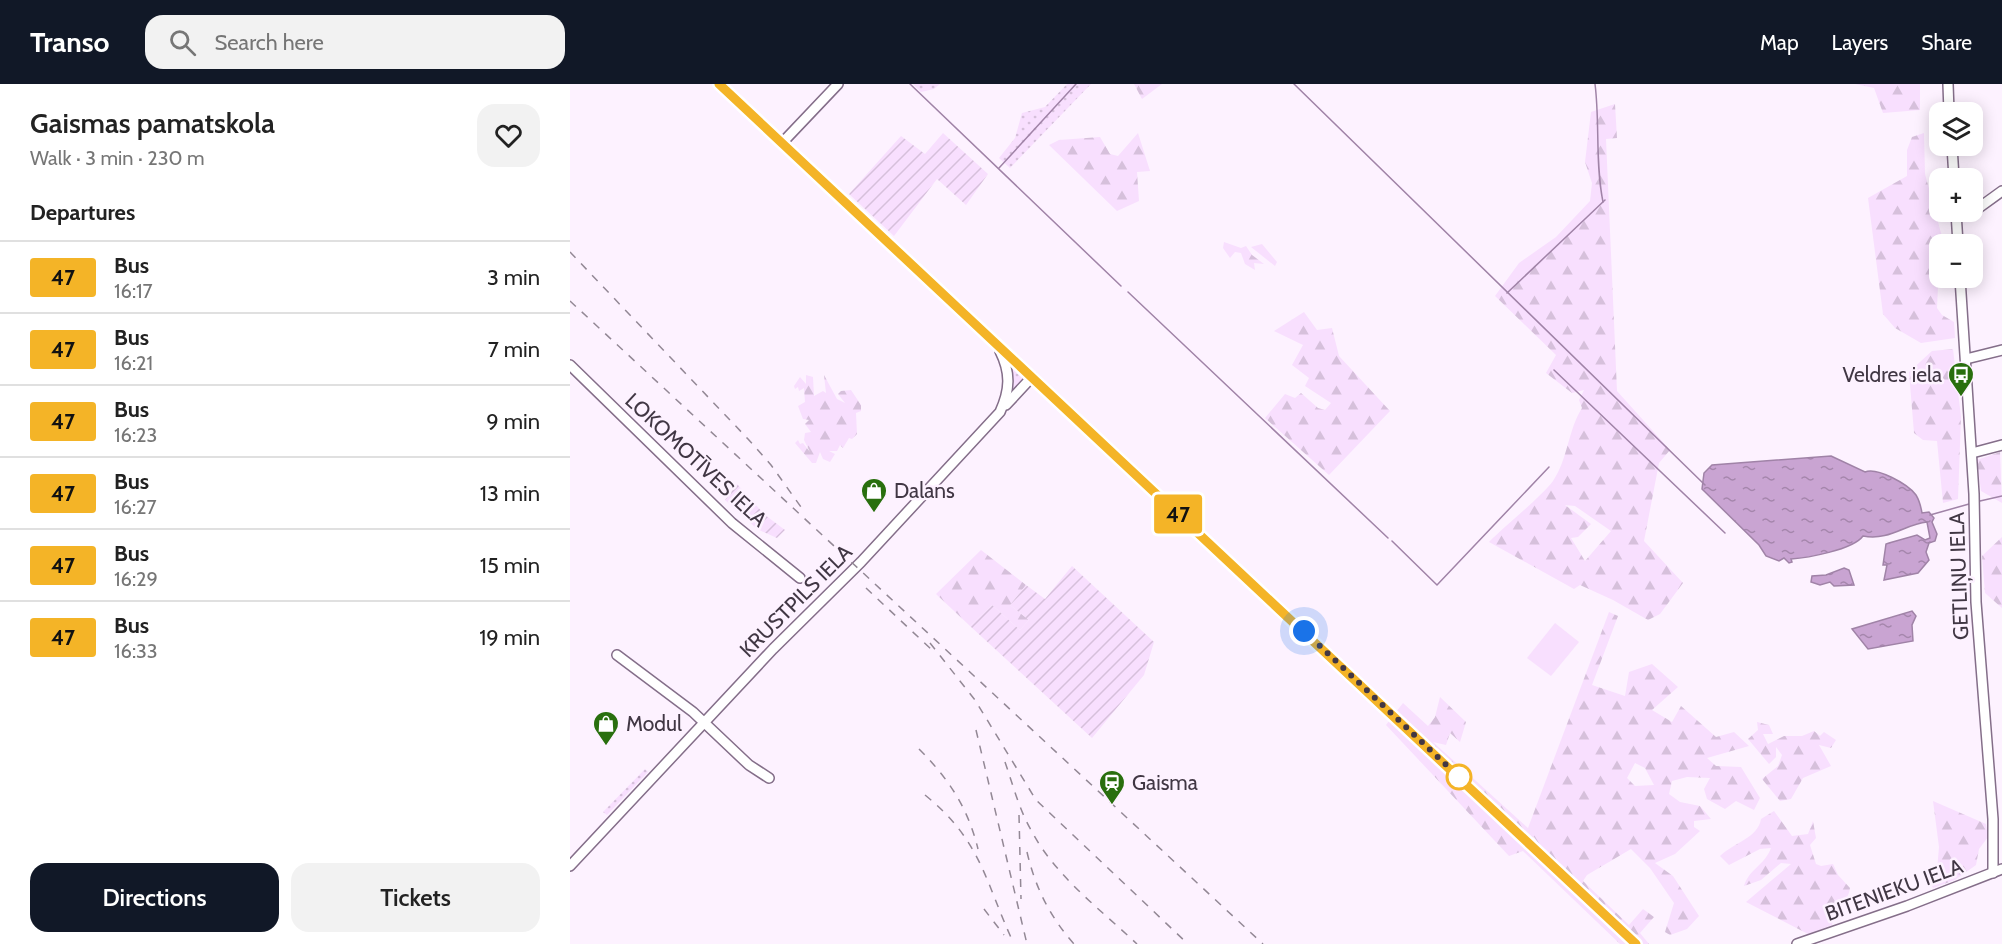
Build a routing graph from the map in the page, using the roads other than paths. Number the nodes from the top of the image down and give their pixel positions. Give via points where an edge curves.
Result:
1 (719, 84) edge
2 (838, 84) edge
3 (1948, 84) edge
4 (1949, 102) edge
5 (782, 143) junction
6 (2002, 191) edge
7 (1983, 205) edge
8 (1961, 288) edge
9 (998, 346) junction
10 (2002, 350) edge
11 (1966, 359) junction
12 (570, 366) edge
13 (1032, 377) junction
14 (1000, 412) junction
15 (2002, 445) edge
16 (1972, 453) junction
17 (800, 578) dead end
18 (617, 655) dead end
19 (703, 723) junction
20 (769, 778) dead end
21 (570, 866) edge
22 (1997, 871) edge
23 (1636, 944) edge
24 (1797, 944) edge

1 - 5 street, KRUSTPILS IELA
2 - 5 street
3 - 4 street
5 - 9 street, KRUSTPILS IELA
6 - 7 street
8 - 11 street, GETLIŅU IELA
9 - 13 street, KRUSTPILS IELA
9 - 14 street, KRUSTPILS IELA via 1009,380 1008,396
10 - 11 street
11 - 16 street, GETLIŅU IELA
12 - 17 street, LOKOMOTĪVES IELA via 732,523
13 - 14 street
13 - 23 street, KRUSTPILS IELA
14 - 19 street, KRUSTPILS IELA via 855,569
15 - 16 street
16 - 22 street, GETLIŅU IELA via 1976,602
18 - 19 street
19 - 20 street
19 - 21 street, KRUSTPILS IELA
22 - 24 street, BITENIEKU IELA

